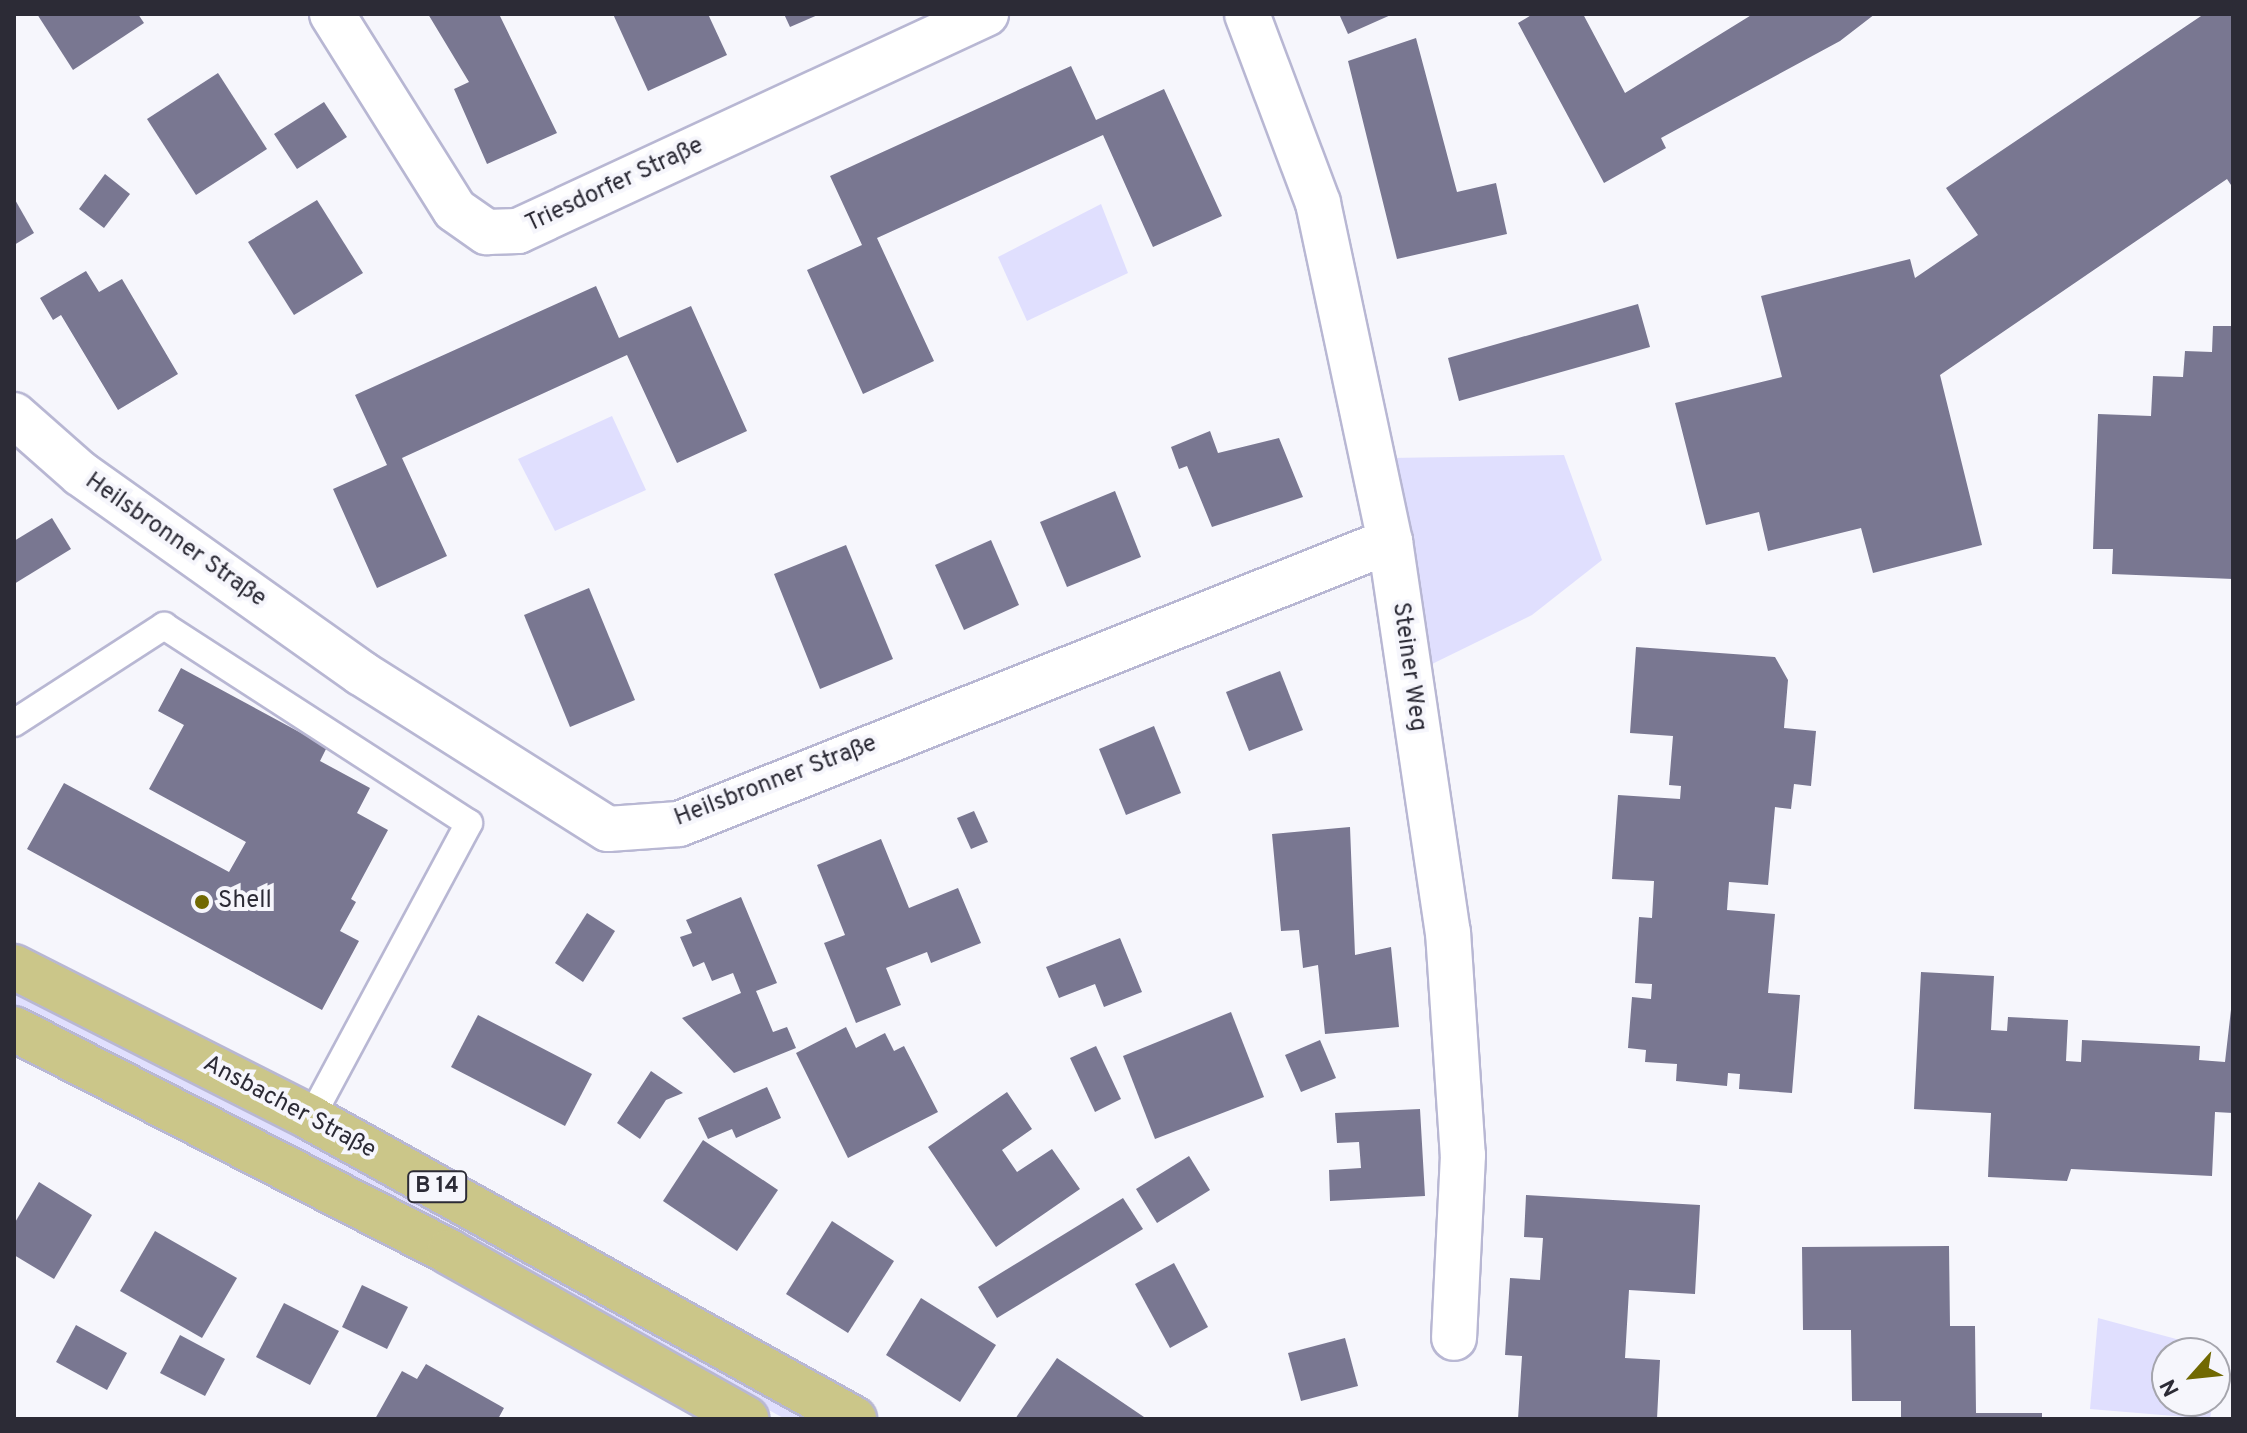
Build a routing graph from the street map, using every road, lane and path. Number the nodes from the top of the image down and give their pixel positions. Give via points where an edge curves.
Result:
1 (332, 14) edge
2 (986, 14) edge
3 (1247, 14) edge
4 (14, 415) edge
5 (1390, 541) junction
6 (14, 723) edge
7 (14, 967) edge
8 (14, 1029) edge
9 (311, 1118) junction
10 (1454, 1338) dead end
11 (746, 1419) edge
12 (854, 1419) edge

1 - 2 street, Triesdorfer Straße via 455,210 487,232 518,231
3 - 5 street, Steiner Weg via 1318,203
4 - 5 street, Heilsbronner Straße via 81,474 361,673 608,829 679,824
5 - 10 street, Steiner Weg via 1448,932 1463,1155
6 - 9 lane via 164,626 469,823
7 - 9 main road, Ansbacher Straße / B 14
8 - 11 main road, B 14 via 449,1252
9 - 12 main road, Ansbacher Straße / B 14

